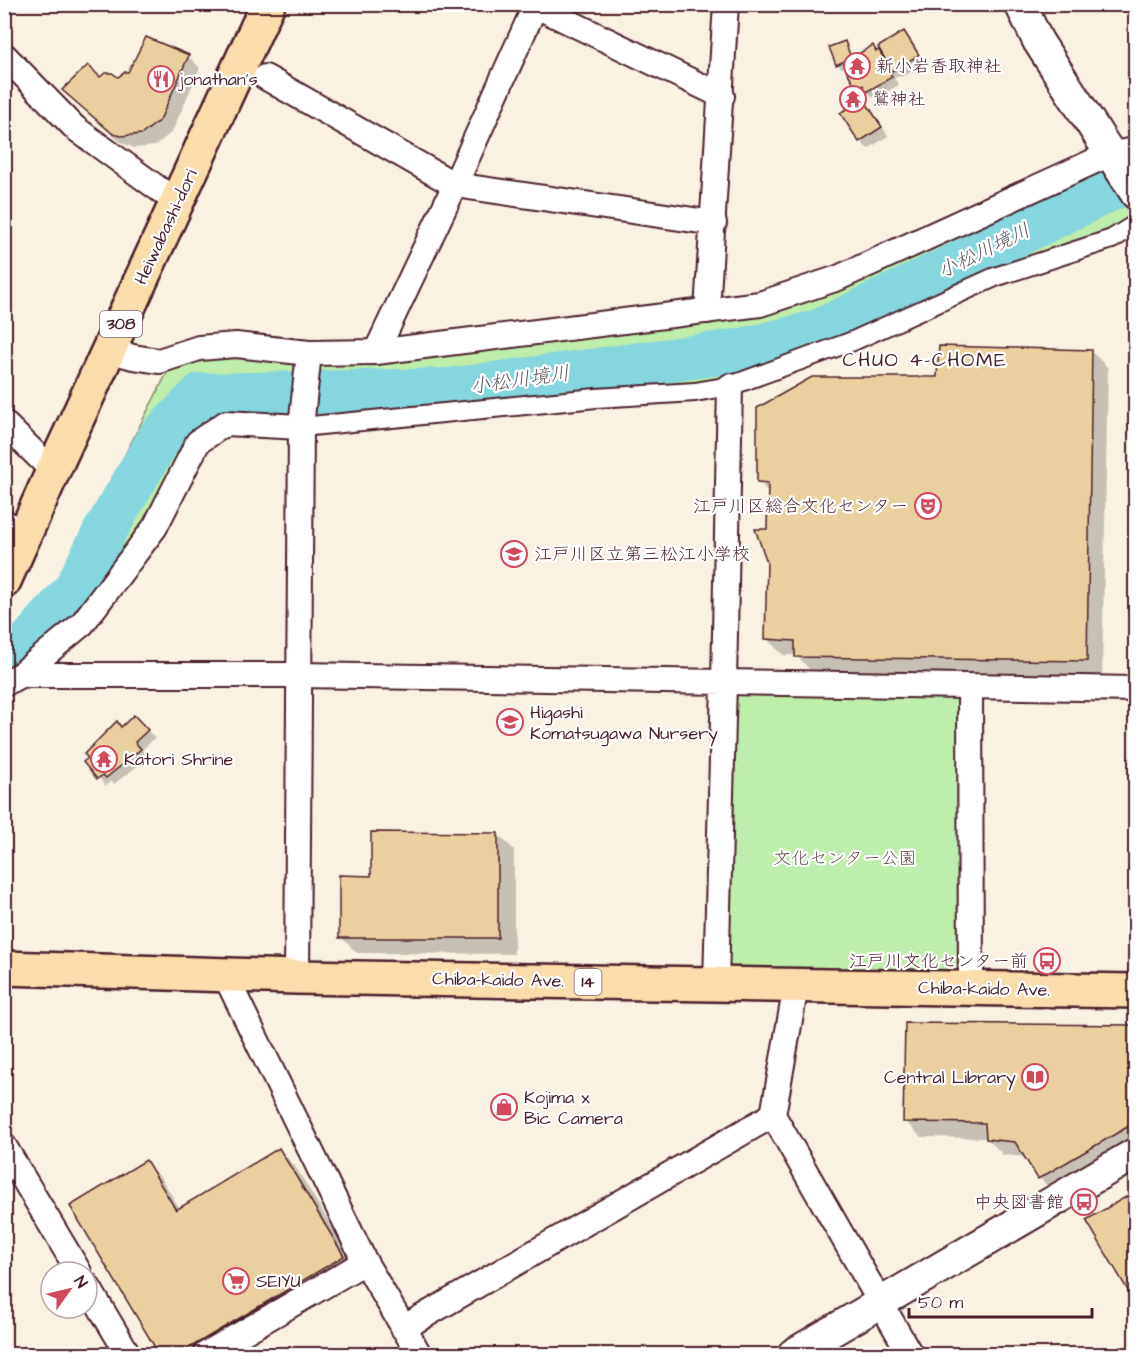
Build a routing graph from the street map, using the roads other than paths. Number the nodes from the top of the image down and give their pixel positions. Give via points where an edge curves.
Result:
1 (268, 4) edge
2 (726, 4) edge
3 (1020, 4) edge
4 (535, 5) edge
5 (4, 54) edge
6 (265, 77) dead end
7 (722, 96) junction
8 (1125, 167) edge
9 (455, 185) junction
10 (178, 203) junction
11 (714, 223) junction
12 (1136, 224) edge
13 (707, 311) junction
14 (109, 350) junction
15 (376, 352) junction
16 (308, 361) junction
17 (730, 386) junction
18 (302, 421) junction
19 (4, 423) edge
20 (53, 471) junction
21 (15, 528) edge
22 (4, 581) edge
23 (299, 675) junction
24 (12, 680) edge
25 (724, 682) junction
26 (970, 687) junction
27 (1136, 689) edge
28 (4, 969) edge
29 (225, 975) junction
30 (297, 977) junction
31 (716, 984) junction
32 (796, 986) junction
33 (971, 988) junction
34 (1136, 991) edge
35 (773, 1115) junction
36 (4, 1146) edge
37 (1136, 1153) edge
38 (72, 1260) edge
39 (365, 1262) junction
40 (881, 1304) junction
41 (99, 1306) edge
42 (403, 1328) junction
43 (128, 1354) edge
44 (206, 1354) edge
45 (419, 1354) edge
46 (793, 1354) edge
47 (910, 1354) edge

1 - 10 main road, Heiwabashi-dori / 308
2 - 7 street
3 - 8 street via 1038,41
4 - 7 street
4 - 9 street
5 - 10 street via 75,128
6 - 9 street
7 - 11 street
8 - 13 street via 838,278 760,304
9 - 11 street
9 - 15 street
10 - 14 main road, Heiwabashi-dori / 308
11 - 13 street
12 - 17 street via 1112,239 995,277 854,341
13 - 15 street
14 - 16 street via 159,361 199,348 236,345
14 - 20 main road, Heiwabashi-dori / 308
15 - 16 street
16 - 18 street
17 - 18 street via 695,392
17 - 25 street
18 - 23 street
18 - 24 street via 226,423 198,442 154,527 82,624
19 - 20 street
20 - 21 main road, Heiwabashi-dori / 308
21 - 22 main road, Heiwabashi-dori / 308
23 - 24 street
23 - 25 street
23 - 30 street
25 - 26 street
25 - 31 street
26 - 27 street
26 - 33 street
28 - 29 main road, Chiba-kaido Ave. / 14
29 - 30 main road, Chiba-kaido Ave. / 14
29 - 39 street
30 - 31 main road, Chiba-kaido Ave. / 14
31 - 32 main road, Chiba-kaido Ave. / 14
32 - 33 main road, Chiba-kaido Ave. / 14
32 - 35 street
33 - 34 main road, Chiba-kaido Ave. / 14
35 - 40 street
35 - 42 street
36 - 38 street
37 - 40 street
39 - 42 street
39 - 44 street
40 - 46 street
40 - 47 street
41 - 43 street
42 - 45 street

